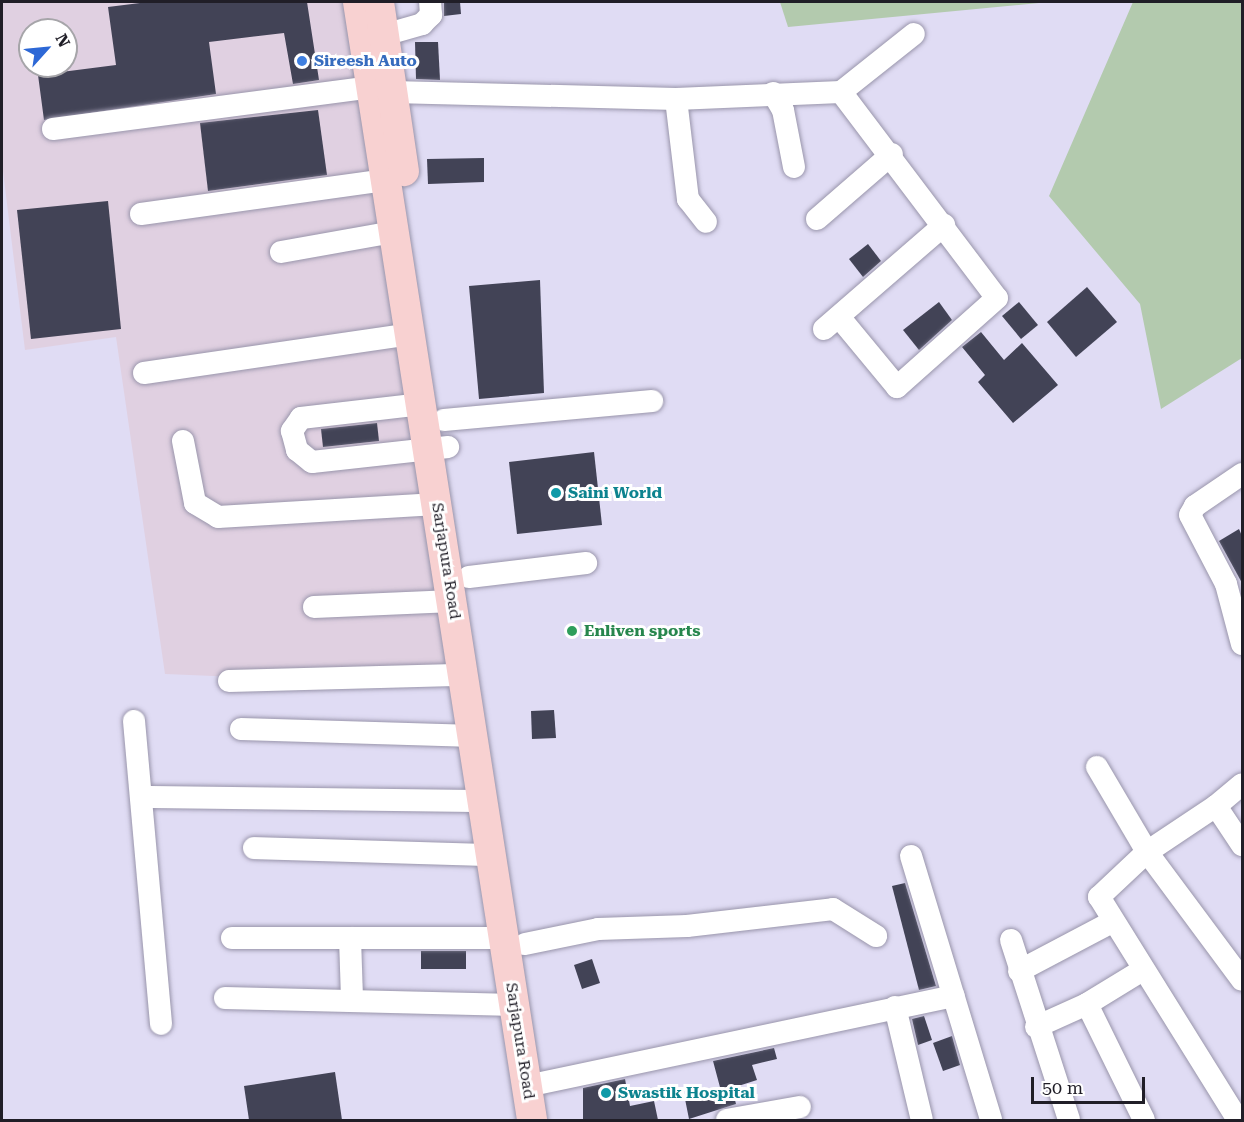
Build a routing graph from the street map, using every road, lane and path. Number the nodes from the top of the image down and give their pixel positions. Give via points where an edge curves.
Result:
1 (430, 2) edge
2 (372, 14) edge
3 (914, 34) dead end
4 (381, 90) junction
5 (841, 92) junction
6 (773, 93) junction
7 (676, 99) junction
8 (53, 129) dead end
9 (892, 154) junction
10 (794, 166) dead end
11 (385, 180) junction
12 (141, 214) dead end
13 (817, 219) dead end
14 (706, 222) dead end
15 (944, 225) junction
16 (393, 232) junction
17 (281, 252) dead end
18 (410, 334) junction
19 (144, 373) dead end
20 (652, 401) dead end
21 (436, 430) junction
22 (183, 441) dead end
23 (1242, 474) edge
24 (437, 504) junction
25 (586, 563) dead end
26 (1234, 579) edge
27 (461, 589) junction
28 (314, 608) dead end
29 (1242, 644) edge
30 (465, 675) junction
31 (229, 681) dead end
32 (134, 721) dead end
33 (241, 729) dead end
34 (475, 736) junction
35 (1097, 766) dead end
36 (1242, 784) edge
37 (142, 797) junction
38 (484, 801) junction
39 (1216, 807) junction
40 (1242, 846) edge
41 (254, 848) dead end
42 (1147, 852) junction
43 (492, 855) junction
44 (911, 856) dead end
45 (1112, 922) junction
46 (876, 936) dead end
47 (232, 938) dead end
48 (350, 938) junction
49 (1011, 940) dead end
50 (515, 941) junction
51 (1019, 971) junction
52 (1141, 971) junction
53 (1242, 980) edge
54 (954, 996) junction
55 (225, 998) dead end
56 (352, 998) junction
57 (1087, 1004) junction
58 (515, 1005) junction
59 (895, 1007) junction
60 (161, 1024) dead end
61 (1036, 1027) junction
62 (537, 1084) junction
63 (800, 1107) dead end
64 (532, 1120) edge
65 (551, 1120) edge
66 (727, 1120) edge
67 (922, 1120) edge
68 (991, 1120) edge
69 (1069, 1120) edge
70 (1144, 1120) edge
71 (1238, 1120) edge

1 - 2 street via 431,15 422,24
2 - 4 main road, Sarjapura Road
3 - 5 street
4 - 7 street
4 - 8 street
4 - 11 main road, Sarjapura Road
4 - 21 main road, Sarjapura Road
5 - 6 street
5 - 9 street
6 - 7 street
6 - 10 street via 783,110
7 - 14 street via 688,200
9 - 13 street
9 - 15 street
11 - 12 street
11 - 16 main road, Sarjapura Road
15 - 15 street via 996,302 894,387 832,323
16 - 17 street
16 - 18 main road, Sarjapura Road
18 - 19 street
18 - 21 main road, Sarjapura Road
20 - 21 street
21 - 21 street via 312,462 297,450 292,431 301,418
21 - 24 main road, Sarjapura Road
21 - 27 main road, Sarjapura Road
22 - 24 street via 195,503 218,517
23 - 26 street via 1195,506 1190,515
24 - 27 main road, Sarjapura Road
25 - 27 street
26 - 29 street
27 - 28 street
27 - 30 main road, Sarjapura Road
27 - 50 main road, Sarjapura Road
30 - 31 street
30 - 34 main road, Sarjapura Road
32 - 37 street
33 - 34 street
34 - 38 main road, Sarjapura Road
35 - 42 street
36 - 39 street
37 - 38 street
37 - 60 street
38 - 43 main road, Sarjapura Road
39 - 40 street
39 - 42 street
41 - 43 street
42 - 45 street via 1100,895
42 - 53 street
43 - 50 main road, Sarjapura Road
44 - 54 street
45 - 51 street
45 - 52 street
46 - 50 street via 833,909 687,926 598,929
47 - 48 street
48 - 50 street
48 - 56 street
49 - 51 street
50 - 58 main road, Sarjapura Road
50 - 62 main road, Sarjapura Road
51 - 61 street
52 - 57 street
52 - 71 street
54 - 59 street
54 - 68 street
55 - 56 street
56 - 58 street
57 - 61 street
57 - 70 street
58 - 62 main road, Sarjapura Road
59 - 62 street
59 - 67 street
61 - 69 street
62 - 64 main road, Sarjapura Road
62 - 65 main road, Sarjapura Road
63 - 66 street

